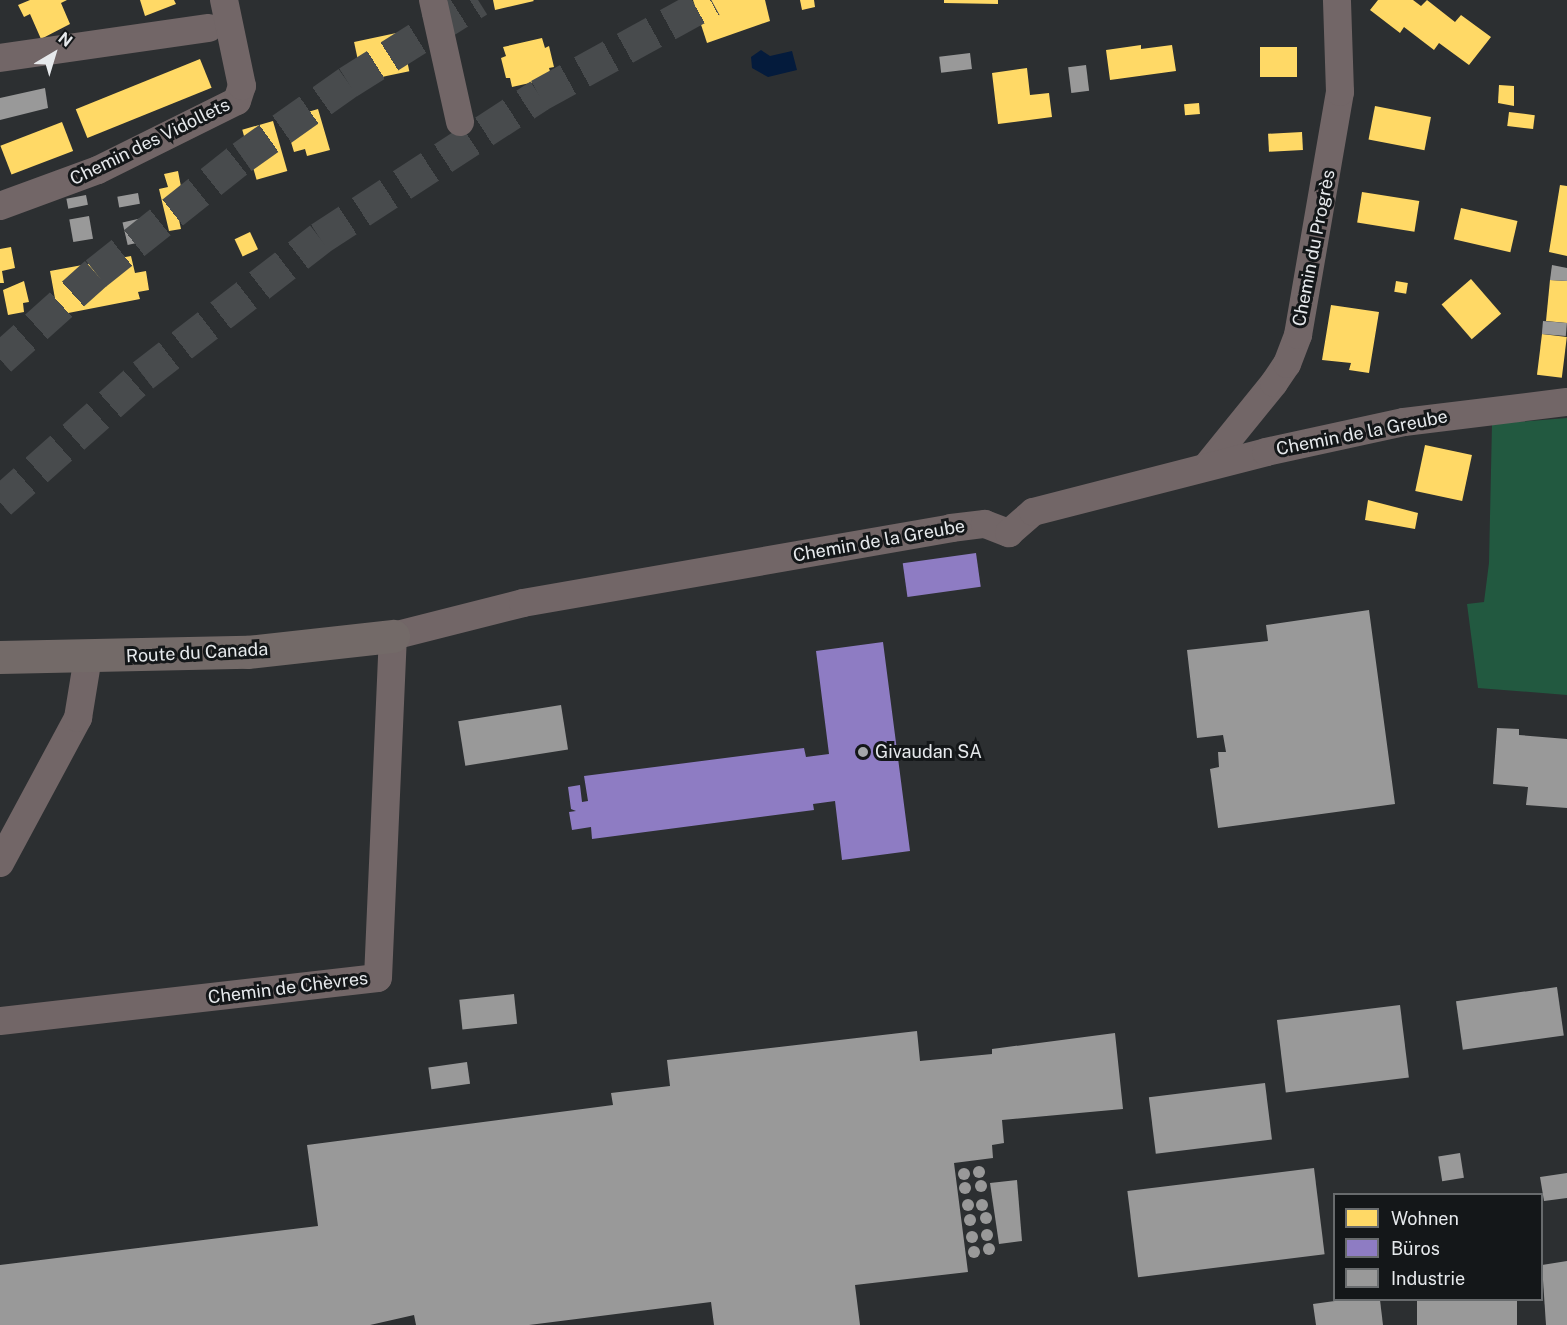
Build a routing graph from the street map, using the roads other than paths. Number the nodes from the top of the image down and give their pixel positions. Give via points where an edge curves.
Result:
1 (224, 0) edge
2 (433, 0) edge
3 (1337, 0) edge
4 (209, 28) dead end
5 (0, 58) edge
6 (460, 122) dead end
7 (0, 206) edge
8 (1567, 402) edge
9 (1206, 467) junction
10 (393, 636) junction
11 (0, 657) edge
12 (88, 657) junction
13 (0, 862) edge
14 (0, 1021) edge

1 - 7 street, Chemin des Vidollets via 242,86 237,101 98,170
2 - 6 street
3 - 9 street, Chemin du Progrès via 1340,92 1298,336 1274,383
4 - 5 street
8 - 9 street, Chemin de la Greube via 1404,422
9 - 10 street, Chemin de la Greube via 1032,512 1009,533 984,524 951,528 523,603
10 - 12 street, Route du Canada via 247,652
10 - 14 street, Chemin de Chèvres via 378,978
11 - 12 street, Route du Canada
12 - 13 street via 78,718

